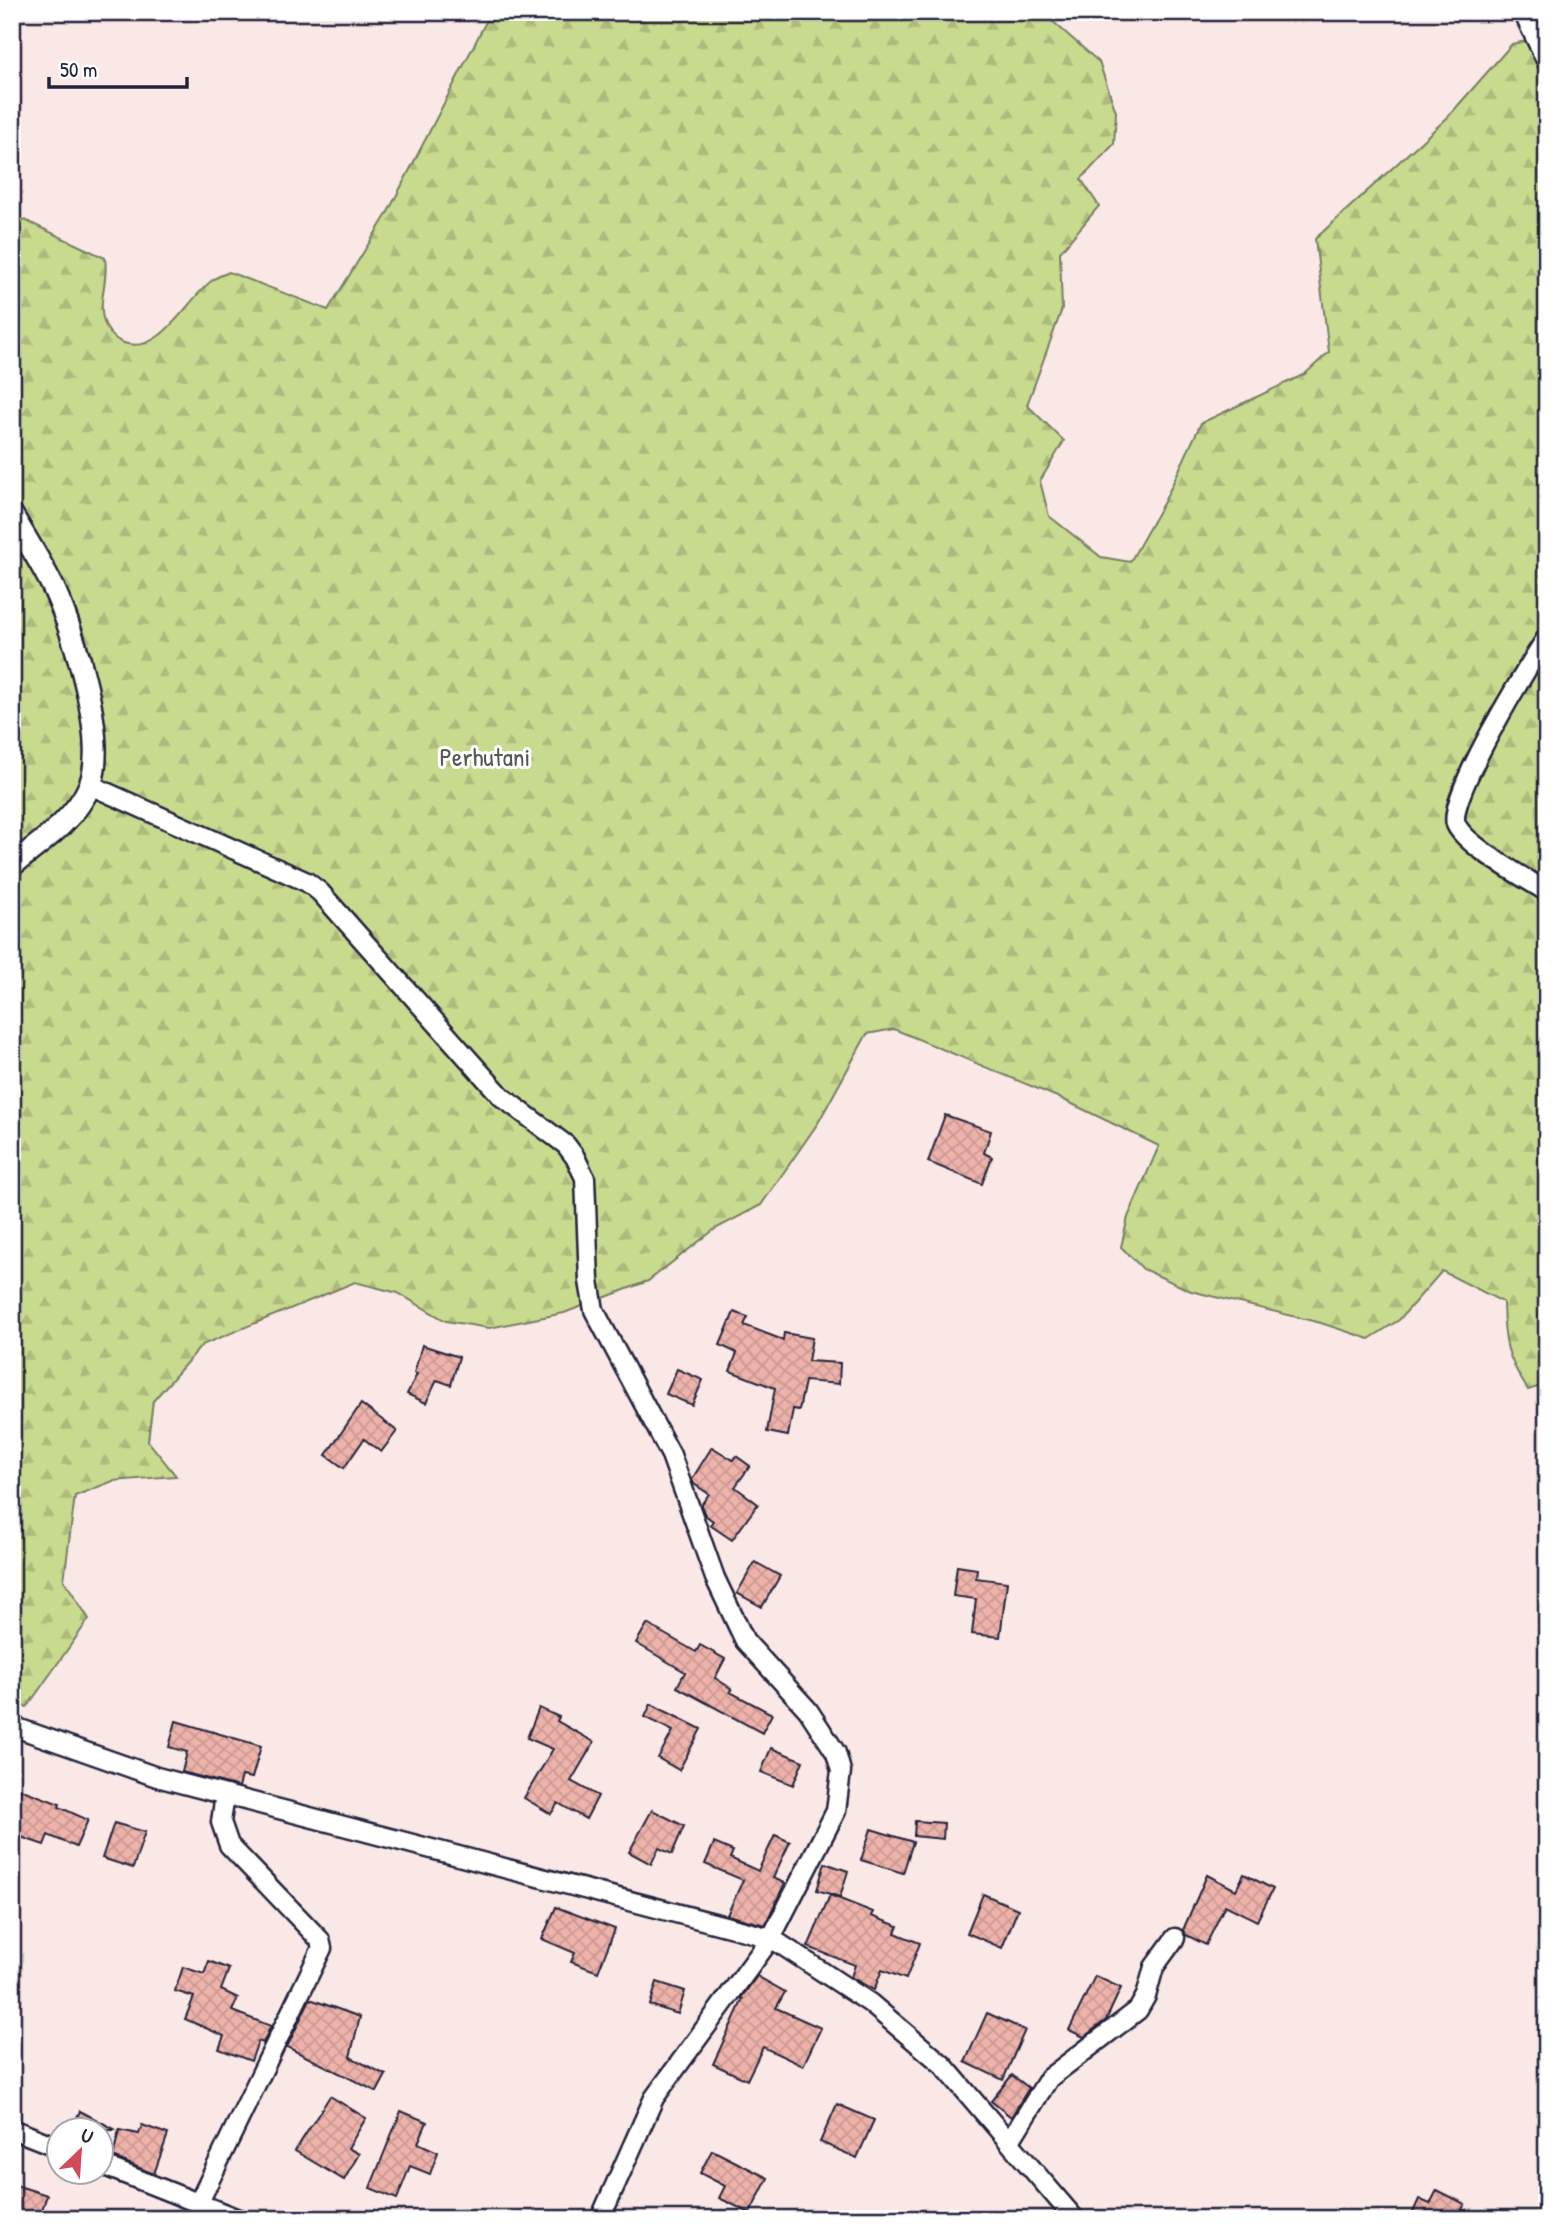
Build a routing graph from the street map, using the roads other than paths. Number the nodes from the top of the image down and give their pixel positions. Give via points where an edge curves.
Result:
1 (1522, 12) edge
2 (1547, 62) edge
3 (12, 515) edge
4 (1547, 637) edge
5 (90, 785) junction
6 (12, 865) edge
7 (1547, 892) edge
8 (12, 1726) edge
9 (225, 1795) junction
10 (771, 1938) junction
11 (1175, 1938) dead end
12 (12, 2129) edge
13 (1010, 2141) junction
14 (46, 2142) edge
15 (116, 2170) edge
16 (199, 2202) junction
17 (238, 2219) edge
18 (600, 2219) edge
19 (1075, 2219) edge

1 - 2 street
3 - 5 street via 54,590 91,703 94,750
4 - 7 street via 1466,778 1455,813 1456,824 1467,838
5 - 6 street via 61,825
5 - 10 street via 307,882 502,1097 566,1145 575,1157 585,1178 594,1310 671,1455 715,1578 745,1641 807,1710 836,1753 841,1771 836,1811
8 - 9 street via 157,1777
9 - 10 street
9 - 16 street via 220,1822 229,1845 320,1940 322,1948
10 - 13 street via 870,2003 914,2039
10 - 18 street via 654,2098
11 - 13 street via 1154,1967 1138,2010 1049,2078
12 - 14 street
13 - 19 street
15 - 16 street
16 - 17 street

